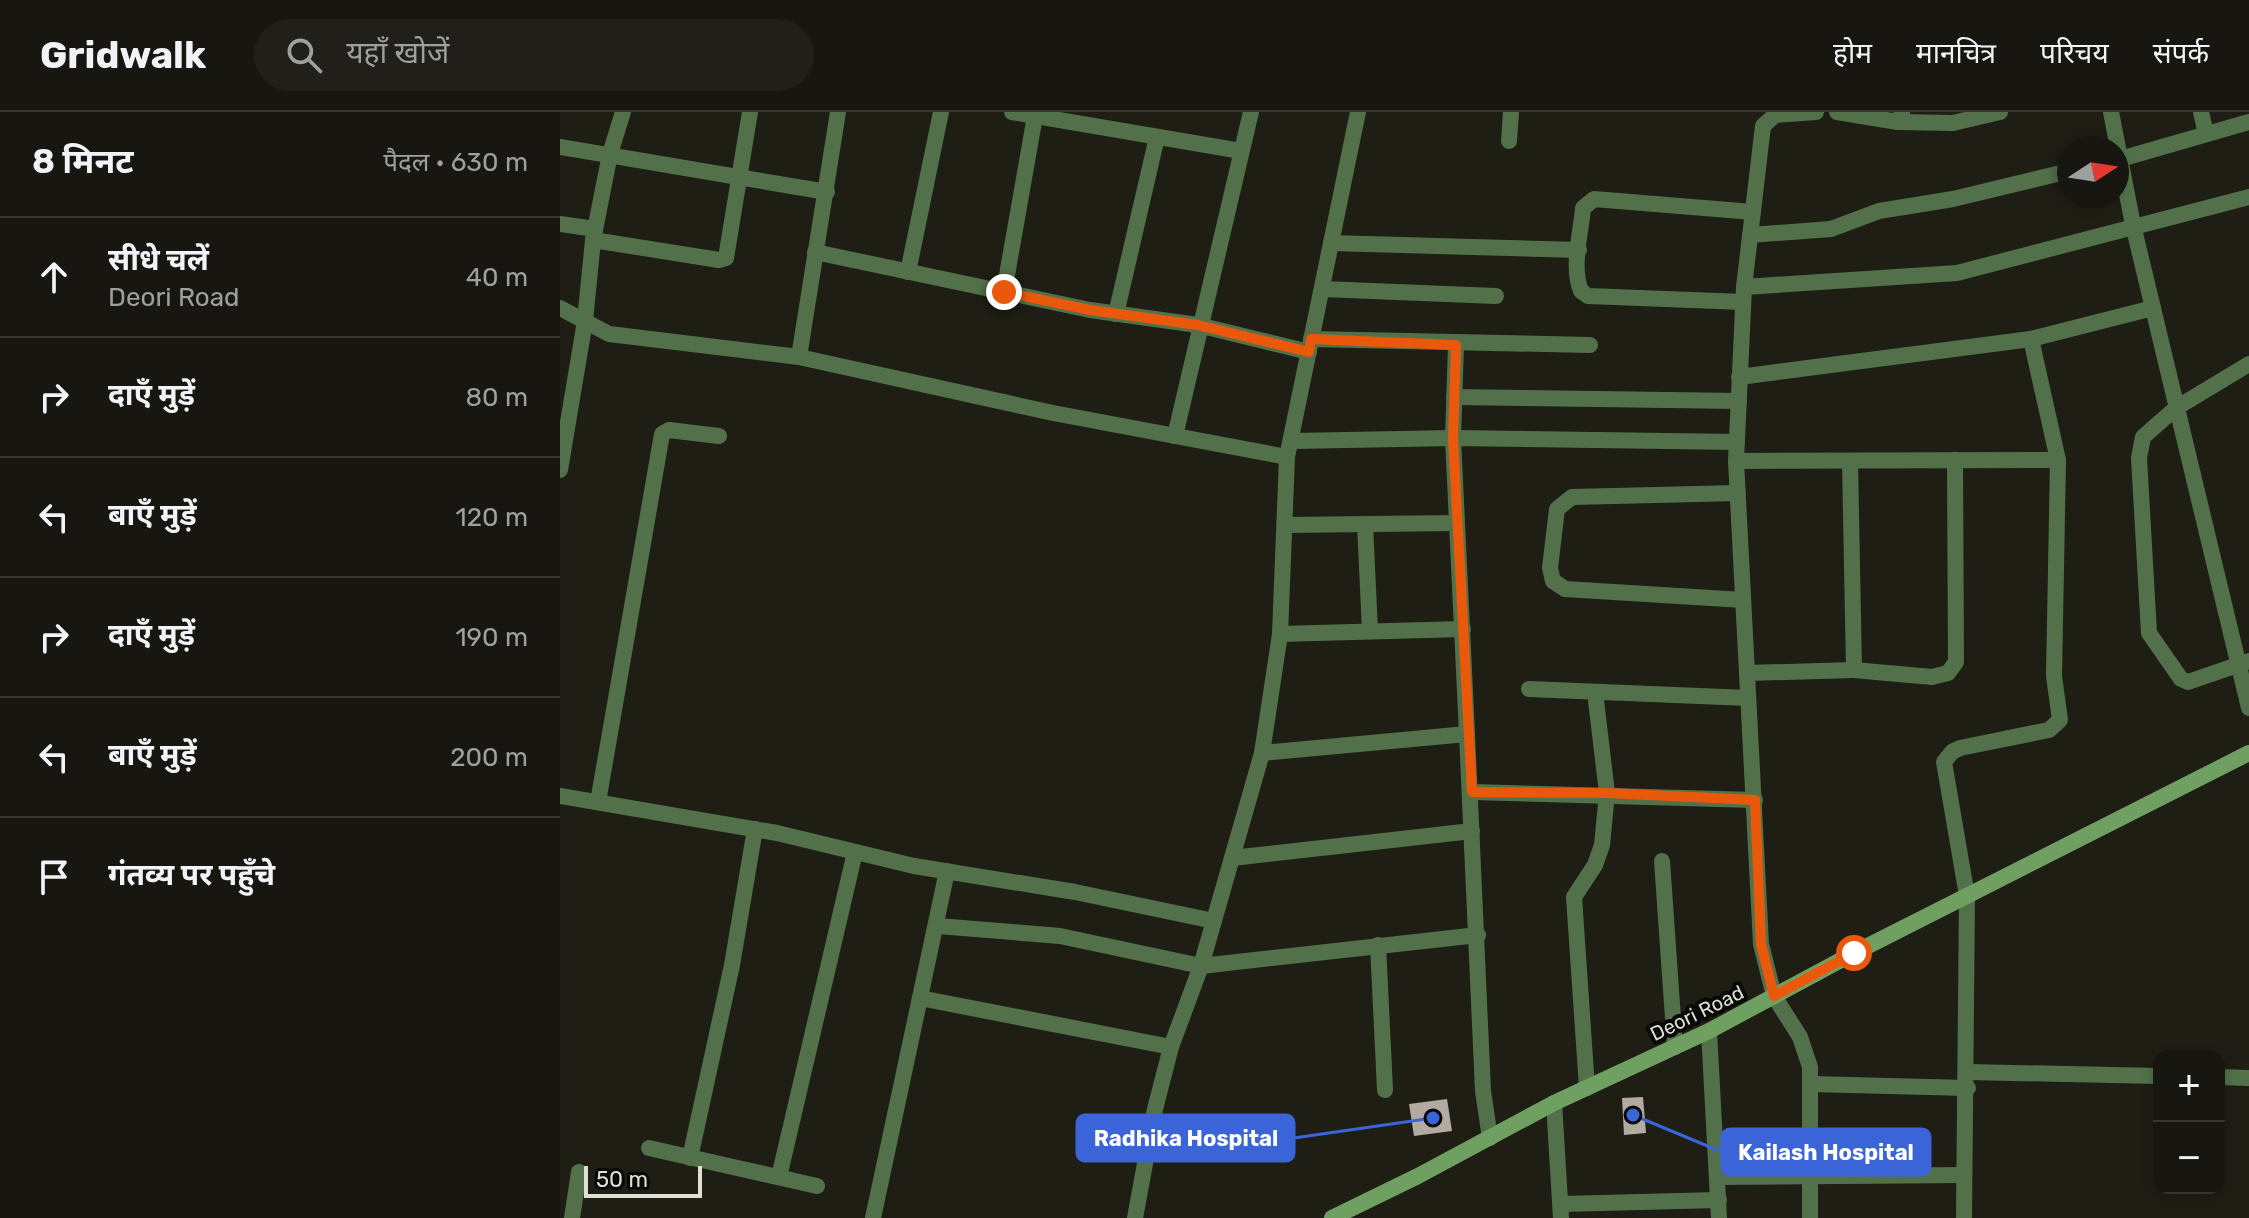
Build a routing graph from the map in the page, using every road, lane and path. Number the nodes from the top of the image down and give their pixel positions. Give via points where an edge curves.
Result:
1 (623, 112) edge
2 (750, 112) edge
3 (838, 112) edge
4 (941, 112) edge
5 (1012, 112) edge
6 (1251, 112) edge
7 (1358, 112) edge
8 (1511, 112) edge
9 (1816, 112) edge
10 (1837, 112) edge
11 (2000, 112) edge
12 (2111, 112) edge
13 (2201, 112) edge
14 (1035, 116) junction
15 (1900, 117) edge
16 (2249, 122) edge
17 (2206, 134) junction
18 (2115, 136) edge
19 (1157, 137) junction
20 (1509, 141) dead end
21 (560, 147) edge
22 (1241, 151) junction
23 (610, 154) junction
24 (2129, 156) edge
25 (2057, 174) edge
26 (740, 177) junction
27 (827, 192) junction
28 (2249, 197) edge
29 (2129, 206) edge
30 (1753, 212) junction
31 (560, 224) edge
32 (2133, 225) junction
33 (594, 234) junction
34 (1750, 235) junction
35 (1331, 243) junction
36 (1579, 250) junction
37 (815, 252) junction
38 (908, 272) junction
39 (1322, 289) junction
40 (1004, 292) junction
41 (1744, 294) junction
42 (1496, 296) dead end
43 (560, 308) edge
44 (2153, 308) junction
45 (1116, 314) junction
46 (585, 321) junction
47 (1198, 325) junction
48 (2031, 339) junction
49 (1310, 345) junction
50 (1456, 345) junction
51 (1590, 345) dead end
52 (799, 357) junction
53 (2249, 364) edge
54 (1739, 377) junction
55 (1454, 397) junction
56 (1739, 401) junction
57 (2176, 408) junction
58 (719, 436) dead end
59 (1175, 436) junction
60 (1453, 438) junction
61 (1737, 442) junction
62 (1290, 449) junction
63 (1955, 460) junction
64 (2058, 460) junction
65 (1736, 461) junction
66 (1850, 461) junction
67 (560, 470) edge
68 (1738, 493) junction
69 (1457, 523) junction
70 (1365, 524) junction
71 (1285, 525) junction
72 (1743, 600) junction
73 (1463, 629) junction
74 (1370, 631) junction
75 (1280, 634) junction
76 (2243, 664) edge
77 (1854, 670) junction
78 (1747, 673) junction
79 (1529, 689) dead end
80 (1595, 692) junction
81 (1748, 698) junction
82 (2249, 708) edge
83 (1467, 734) junction
84 (1262, 753) junction
85 (2249, 753) edge
86 (1472, 792) junction
87 (1607, 793) junction
88 (560, 796) edge
89 (1755, 800) junction
90 (598, 802) junction
91 (755, 829) junction
92 (1472, 831) junction
93 (855, 852) junction
94 (1232, 858) junction
95 (1662, 861) dead end
96 (947, 871) junction
97 (1967, 896) junction
98 (1214, 921) junction
99 (938, 926) junction
100 (1478, 935) junction
101 (1378, 945) junction
102 (1201, 966) junction
103 (1774, 996) junction
104 (920, 998) junction
105 (1709, 1031) junction
106 (1171, 1047) junction
107 (1675, 1047) junction
108 (2153, 1076) edge
109 (2225, 1077) edge
110 (2249, 1078) edge
111 (1968, 1080) junction
112 (1811, 1084) junction
113 (1587, 1088) junction
114 (1385, 1090) dead end
115 (1554, 1103) junction
116 (1490, 1138) junction
117 (649, 1148) dead end
118 (690, 1158) junction
119 (579, 1172) dead end
120 (1811, 1175) junction
121 (1964, 1175) junction
122 (779, 1177) junction
123 (1718, 1177) junction
124 (817, 1186) dead end
125 (1719, 1200) junction
126 (1561, 1211) edge
127 (1359, 1212) edge
128 (572, 1218) edge
129 (873, 1218) edge
130 (1135, 1218) edge
131 (1332, 1218) edge
132 (1719, 1218) edge
133 (1810, 1218) edge
134 (1964, 1218) edge

1 - 23 street
2 - 26 street
3 - 27 street
4 - 38 street
5 - 14 street
6 - 22 street
7 - 35 street
8 - 20 street
9 - 30 street via 1767,119
10 - 15 street
11 - 15 street via 1953,123
12 - 18 street
13 - 17 street
14 - 19 street
14 - 40 street
16 - 17 street
17 - 24 street
19 - 22 street
19 - 45 street
21 - 23 street
22 - 47 street
23 - 26 street
23 - 33 street
25 - 34 street via 1953,199 1888,208 1831,229
26 - 27 street
26 - 33 street via 724,259
27 - 37 street
28 - 32 street
29 - 32 street
30 - 34 street
30 - 36 street via 1594,199 1583,208
31 - 33 street
32 - 41 street via 1957,273
32 - 44 street
33 - 46 street
34 - 41 street
35 - 36 street
35 - 39 street
36 - 41 street via 1577,282 1588,296
37 - 38 street
37 - 52 street
38 - 40 street
39 - 42 street
39 - 49 street
40 - 45 street
41 - 54 street
43 - 46 street
44 - 48 street
44 - 57 street
45 - 47 street
46 - 52 street via 609,334
46 - 67 street
47 - 49 street
47 - 59 street
48 - 54 street
48 - 64 street
49 - 50 street
49 - 62 street
50 - 51 street
50 - 55 street
52 - 59 street
53 - 57 street
54 - 56 street
55 - 56 street
55 - 60 street
56 - 61 street
57 - 76 street
57 - 76 street via 2143,437 2139,458 2149,633 2188,682
58 - 90 street via 669,430 662,434
59 - 62 street
60 - 61 street
60 - 62 street
60 - 69 street
61 - 65 street
62 - 71 street
63 - 64 street
63 - 66 street
63 - 77 street via 1956,662 1948,673 1932,677
64 - 97 street via 2054,676 2060,720 2049,730 1960,748 1944,762
65 - 66 street
65 - 68 street
66 - 77 street
68 - 72 street
68 - 72 street via 1572,497 1557,509 1550,568 1553,581 1565,589
69 - 70 street
69 - 73 street
70 - 71 street
70 - 74 street
71 - 75 street
72 - 78 street
73 - 74 street
73 - 83 street
74 - 75 street
75 - 84 street
76 - 82 street
77 - 78 street
78 - 81 street
79 - 80 street
80 - 81 street
80 - 87 street
81 - 89 street
83 - 84 street
83 - 86 street
84 - 94 street
85 - 97 street, Deori Road
86 - 87 street
86 - 92 street
87 - 89 street
87 - 113 street via 1599,856 1574,897
88 - 90 street
89 - 103 street via 1761,944
90 - 91 street
91 - 93 street
91 - 118 street
92 - 94 street
92 - 100 street
93 - 96 street
93 - 122 street
94 - 98 street
95 - 107 street
96 - 98 street
96 - 99 street
97 - 103 street, Deori Road
97 - 111 street
98 - 102 street
99 - 102 street via 1060,936
99 - 104 street
100 - 101 street
100 - 116 street via 1483,1091
101 - 102 street
101 - 114 street
102 - 106 street
103 - 105 street, Deori Road
103 - 112 street via 1800,1037
104 - 106 street
104 - 129 street
105 - 107 street, Deori Road
105 - 123 street
106 - 130 street
107 - 113 street, Deori Road
108 - 111 street
109 - 110 street
111 - 112 street
111 - 121 street
112 - 120 street
113 - 115 street, Deori Road
115 - 116 street, Deori Road
115 - 126 street
116 - 127 street, Deori Road
117 - 118 street
118 - 122 street
119 - 128 street
120 - 121 street
120 - 123 street
120 - 133 street
121 - 134 street
122 - 124 street
123 - 125 street
125 - 126 street
125 - 132 street
127 - 131 street, Deori Road

